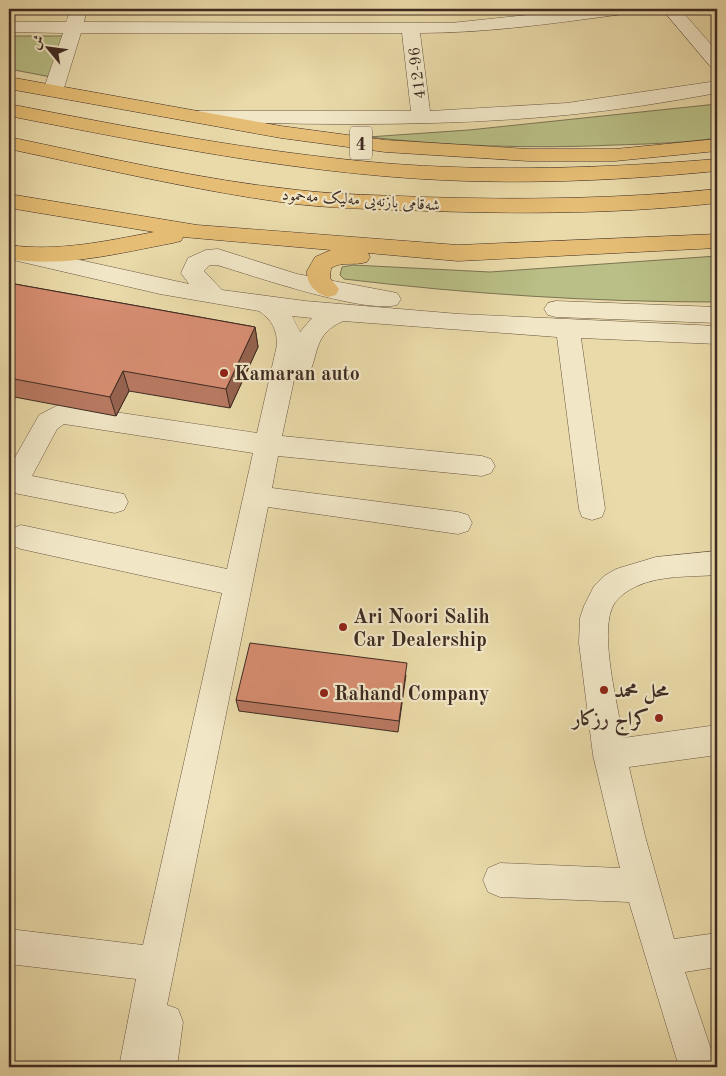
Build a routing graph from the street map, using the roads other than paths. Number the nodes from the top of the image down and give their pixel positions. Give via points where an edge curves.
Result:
1 (79, 9) edge
2 (296, 9) edge
3 (624, 9) edge
4 (677, 10) edge
5 (9, 27) edge
6 (74, 27) junction
7 (294, 28) junction
8 (410, 28) junction
9 (717, 62) edge
10 (9, 83) edge
11 (717, 87) edge
12 (52, 91) junction
13 (9, 110) edge
14 (181, 115) junction
15 (421, 117) junction
16 (9, 144) edge
17 (717, 145) edge
18 (717, 165) edge
19 (717, 196) edge
20 (9, 201) edge
21 (197, 232) junction
22 (717, 241) edge
23 (458, 252) junction
24 (12, 253) edge
25 (215, 296) junction
26 (335, 301) junction
27 (264, 304) junction
28 (717, 315) edge
29 (568, 328) junction
30 (717, 335) edge
31 (276, 446) junction
32 (482, 466) dead end
33 (273, 498) junction
34 (115, 502) dead end
35 (592, 509) dead end
36 (458, 523) dead end
37 (21, 537) dead end
38 (717, 563) edge
39 (238, 584) junction
40 (717, 740) edge
41 (609, 755) junction
42 (500, 880) dead end
43 (642, 886) junction
44 (9, 946) edge
45 (717, 950) edge
46 (164, 956) junction
47 (662, 958) junction
48 (138, 1067) edge
49 (158, 1067) edge
50 (698, 1067) edge

1 - 6 street
2 - 7 street
3 - 8 street via 524,22
4 - 9 street
5 - 6 street
6 - 7 street
6 - 12 street
7 - 8 street
8 - 15 street, 412-96
10 - 12 highway, 4
11 - 15 street via 546,111
12 - 14 highway, 4
13 - 18 highway, شەقامی بازنەیی مەلیک مەحمود via 222,150 427,172 581,174
14 - 15 street
14 - 17 highway, 4 via 385,146 518,154 615,155
16 - 19 highway, شەقامی بازنەیی مەلیک مەحمود via 224,186 281,195 368,202 519,206 616,204
20 - 21 highway
21 - 23 highway
21 - 24 highway via 80,252
22 - 23 highway
23 - 26 highway via 418,260 337,256 324,262 317,272 319,282
24 - 25 street via 155,286
25 - 26 street via 192,273 196,263 218,257
25 - 27 street
26 - 27 street
26 - 28 street via 363,296 462,305
26 - 29 street
26 - 31 street via 331,316 314,329 304,345
27 - 31 street via 280,315 289,337
29 - 30 street
29 - 35 street
31 - 32 street
31 - 33 street
31 - 34 street via 60,414 48,422 14,483
31 - 39 street
33 - 36 street
33 - 46 street
37 - 39 street
38 - 41 street via 636,574 612,587 599,604 593,634
39 - 46 street
40 - 41 street
41 - 43 street
42 - 43 street
43 - 47 street
44 - 46 street
45 - 47 street
46 - 48 street
46 - 49 street
47 - 50 street

